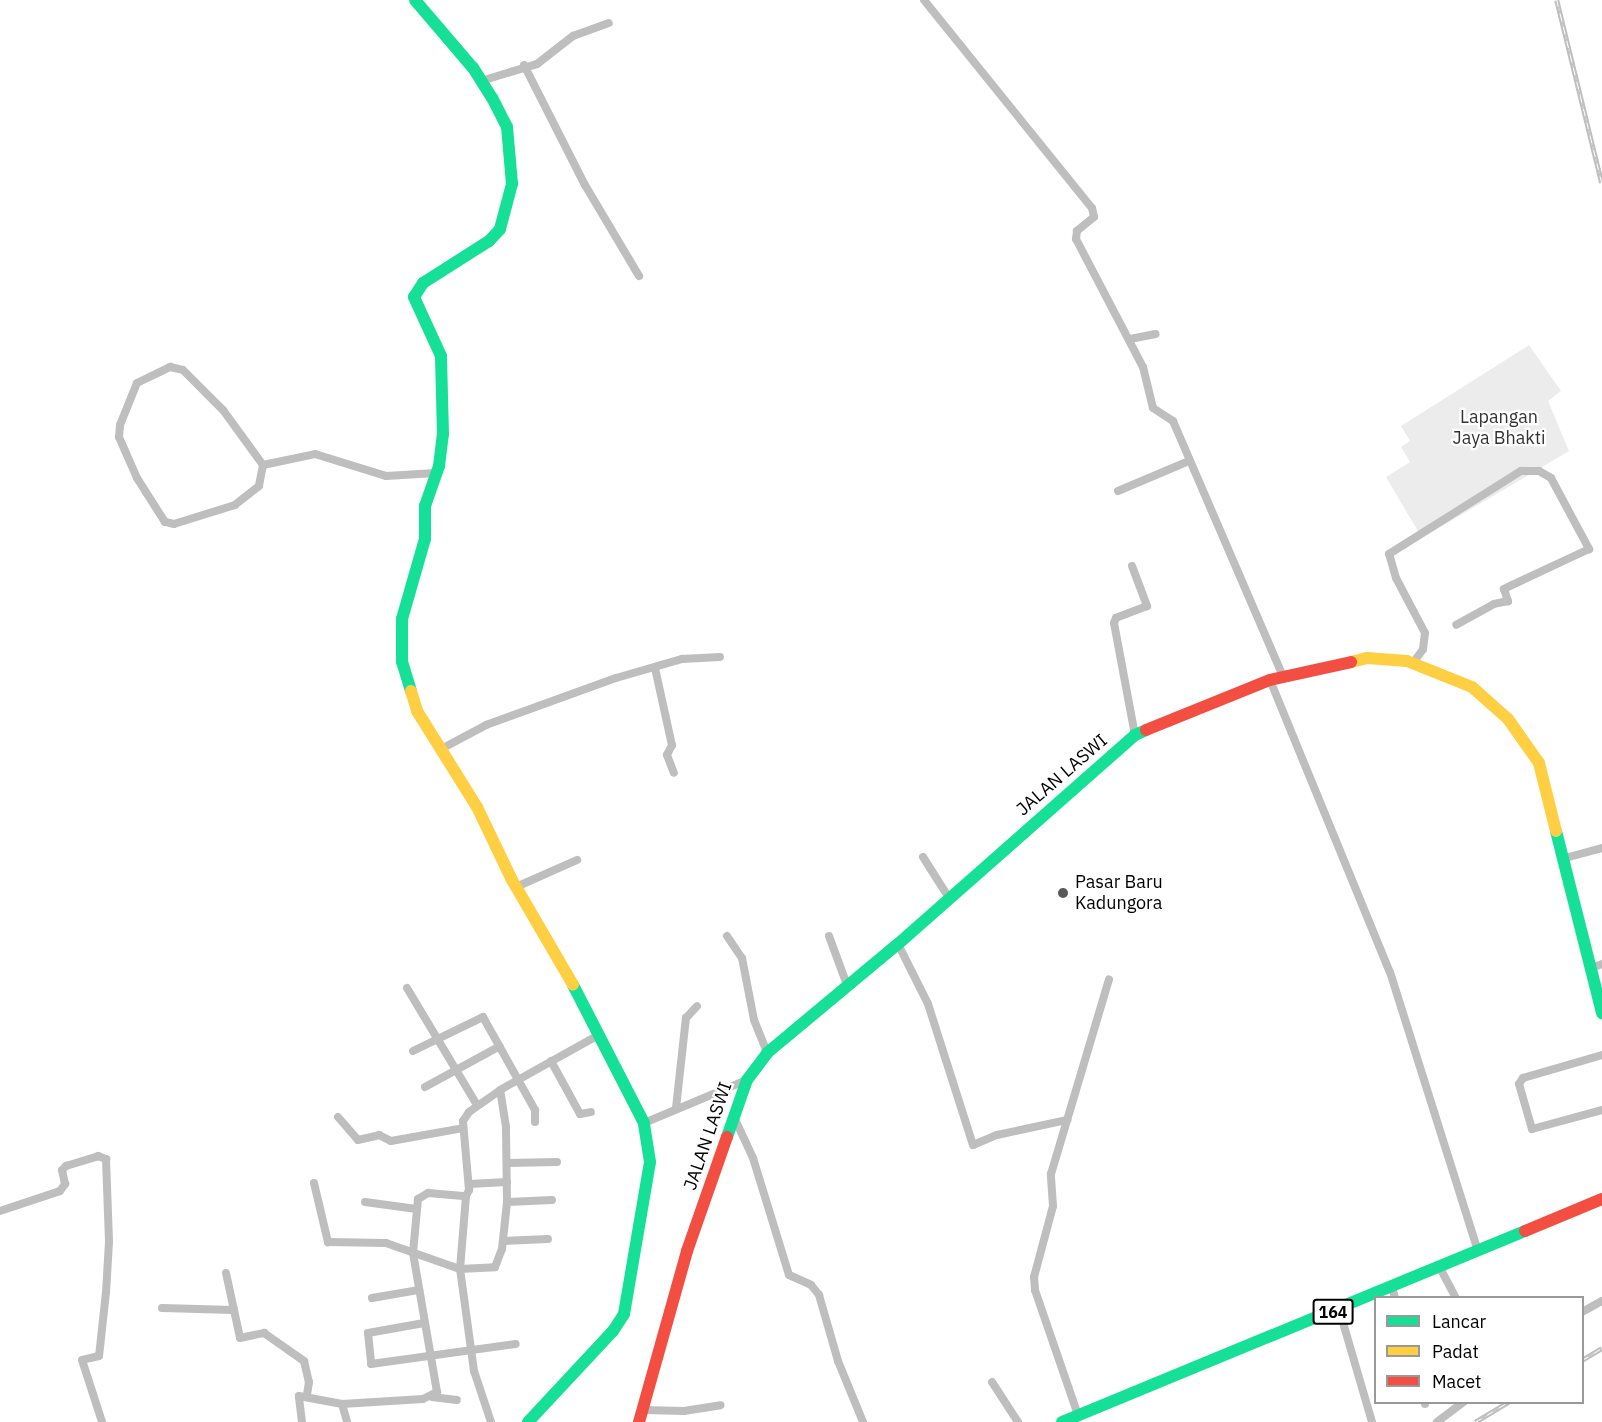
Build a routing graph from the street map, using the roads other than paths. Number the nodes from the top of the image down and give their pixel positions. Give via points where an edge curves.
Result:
1 (415, 0) edge
2 (924, 0) edge
3 (609, 23) dead end
4 (524, 65) junction
5 (481, 81) junction
6 (639, 276) dead end
7 (1156, 334) dead end
8 (1130, 339) junction
9 (1189, 461) junction
10 (262, 465) junction
11 (436, 473) junction
12 (1118, 491) dead end
13 (1132, 566) dead end
14 (1456, 625) dead end
15 (720, 657) dead end
16 (1413, 663) junction
17 (655, 668) junction
18 (1283, 676) junction
19 (1270, 680) junction
20 (1135, 735) junction
21 (443, 748) junction
22 (674, 773) dead end
23 (1602, 848) edge
24 (923, 856) dead end
25 (1565, 858) junction
26 (577, 860) dead end
27 (516, 886) junction
28 (949, 898) junction
29 (727, 936) dead end
30 (829, 936) dead end
31 (898, 944) junction
32 (1597, 966) edge
33 (1109, 979) dead end
34 (847, 985) junction
35 (407, 988) dead end
36 (697, 1006) dead end
37 (1602, 1013) edge
38 (600, 1034) junction
39 (436, 1038) junction
40 (500, 1046) junction
41 (412, 1052) dead end
42 (766, 1053) junction
43 (1602, 1055) edge
44 (551, 1061) junction
45 (456, 1071) junction
46 (519, 1080) junction
47 (747, 1080) junction
48 (425, 1087) dead end
49 (500, 1090) junction
50 (477, 1105) junction
51 (676, 1108) junction
52 (1602, 1110) edge
53 (591, 1112) dead end
54 (338, 1117) dead end
55 (734, 1117) junction
56 (1067, 1120) junction
57 (535, 1122) dead end
58 (644, 1123) junction
59 (463, 1128) junction
60 (557, 1162) dead end
61 (508, 1163) junction
62 (507, 1182) junction
63 (314, 1183) dead end
64 (470, 1184) junction
65 (466, 1196) junction
66 (1602, 1199) edge
67 (552, 1200) dead end
68 (365, 1202) dead end
69 (507, 1202) junction
70 (417, 1209) junction
71 (0, 1211) edge
72 (548, 1239) dead end
73 (504, 1241) junction
74 (1478, 1251) junction
75 (413, 1253) junction
76 (1440, 1268) junction
77 (460, 1269) junction
78 (226, 1273) dead end
79 (419, 1290) junction
80 (1393, 1292) edge
81 (1455, 1296) edge
82 (1374, 1298) edge
83 (372, 1299) dead end
84 (1602, 1301) edge
85 (162, 1308) dead end
86 (1339, 1309) junction
87 (234, 1310) junction
88 (1584, 1311) edge
89 (424, 1323) junction
90 (516, 1344) dead end
91 (471, 1348) junction
92 (431, 1354) junction
93 (992, 1382) dead end
94 (311, 1396) junction
95 (432, 1397) junction
96 (457, 1400) dead end
97 (342, 1404) junction
98 (1461, 1404) edge
99 (722, 1405) dead end
100 (641, 1416) edge
101 (1071, 1419) edge
102 (102, 1422) edge
103 (302, 1422) edge
104 (347, 1422) edge
105 (491, 1422) edge
106 (528, 1422) edge
107 (863, 1422) edge
108 (1018, 1422) edge
109 (1372, 1422) edge
110 (1437, 1422) edge

1 - 5 street
2 - 8 street via 1087,200 1094,217 1077,231 1076,239
3 - 4 street via 573,36 543,60
4 - 5 street
4 - 6 street via 585,184
5 - 11 street via 507,127 513,152 512,184 500,229 489,241 423,283 414,297 441,356 443,434
7 - 8 street
8 - 9 street via 1146,375 1153,408 1173,421
9 - 12 street
9 - 18 street
10 - 10 street via 223,410 183,370 170,367 137,383 119,436 137,478 165,522 174,524 235,505 259,486
10 - 11 street via 315,454 386,476
11 - 21 street via 425,506 423,547 402,619 402,662 417,711
13 - 20 street via 1147,606 1116,618 1114,623
14 - 16 street via 1494,604 1508,601 1504,589 1589,549 1551,478 1539,471 1521,471 1389,554 1396,578 1425,633 1423,649
15 - 17 street via 682,659
16 - 18 street, JALAN LASWI via 1367,658
16 - 25 street, JALAN LASWI via 1472,687 1508,718 1539,764
17 - 21 street via 548,701 486,725
17 - 22 street via 672,746 667,757
18 - 19 street, JALAN LASWI
19 - 20 street, JALAN LASWI
19 - 74 street via 1390,972
20 - 28 street, JALAN LASWI
21 - 27 street
23 - 25 street
24 - 28 street
25 - 32 street, JALAN LASWI
26 - 27 street
27 - 38 street
28 - 31 street, JALAN LASWI
29 - 42 street via 742,958 754,1020
30 - 34 street
31 - 34 street, JALAN LASWI
31 - 56 street via 928,1004 973,1145 997,1135
32 - 37 street, JALAN LASWI
33 - 56 street
34 - 42 street, JALAN LASWI
35 - 39 street
36 - 51 street via 686,1018
38 - 44 street
38 - 58 street
39 - 40 street via 483,1017
39 - 41 street
39 - 45 street
40 - 45 street
40 - 46 street
42 - 47 street, JALAN LASWI
43 - 52 street via 1519,1081 1532,1129
44 - 46 street
44 - 53 street via 580,1114
45 - 48 street
45 - 50 street
46 - 49 street
46 - 57 street via 535,1110
47 - 51 street
47 - 55 street, JALAN LASWI
49 - 50 street
49 - 61 street
50 - 59 street via 465,1116
51 - 58 street
54 - 59 street via 358,1140 379,1135 391,1141
55 - 100 street, JALAN LASWI via 687,1251
55 - 107 street via 753,1158 789,1275 811,1285 819,1295 838,1361
56 - 101 street via 1051,1174 1053,1206 1035,1290
58 - 106 street via 650,1162 624,1314 613,1331
59 - 64 street
60 - 61 street
61 - 62 street
62 - 64 street
62 - 69 street
63 - 75 street via 328,1242 386,1243
64 - 65 street
65 - 70 street via 428,1193 418,1199
65 - 77 street
66 - 74 street, 164
67 - 69 street
68 - 70 street
69 - 73 street
70 - 75 street
71 - 102 street via 60,1191 65,1184 62,1170 66,1166 98,1156 106,1159 109,1242 99,1356 82,1360
72 - 73 street
73 - 77 street via 495,1266
74 - 76 street, 164
75 - 77 street
75 - 79 street
76 - 80 street, 164
76 - 81 street
77 - 91 street
78 - 87 street
79 - 83 street
79 - 89 street
82 - 86 street, 164
84 - 88 street
85 - 87 street
86 - 101 street, 164
86 - 109 street
87 - 94 street via 241,1339 264,1333 304,1360
89 - 92 street
89 - 92 street via 368,1333 369,1362
90 - 91 street
91 - 92 street
91 - 105 street
92 - 95 street via 436,1377
93 - 108 street
94 - 97 street
94 - 103 street via 297,1398
95 - 96 street
95 - 97 street
97 - 104 street
98 - 110 street
99 - 100 street

